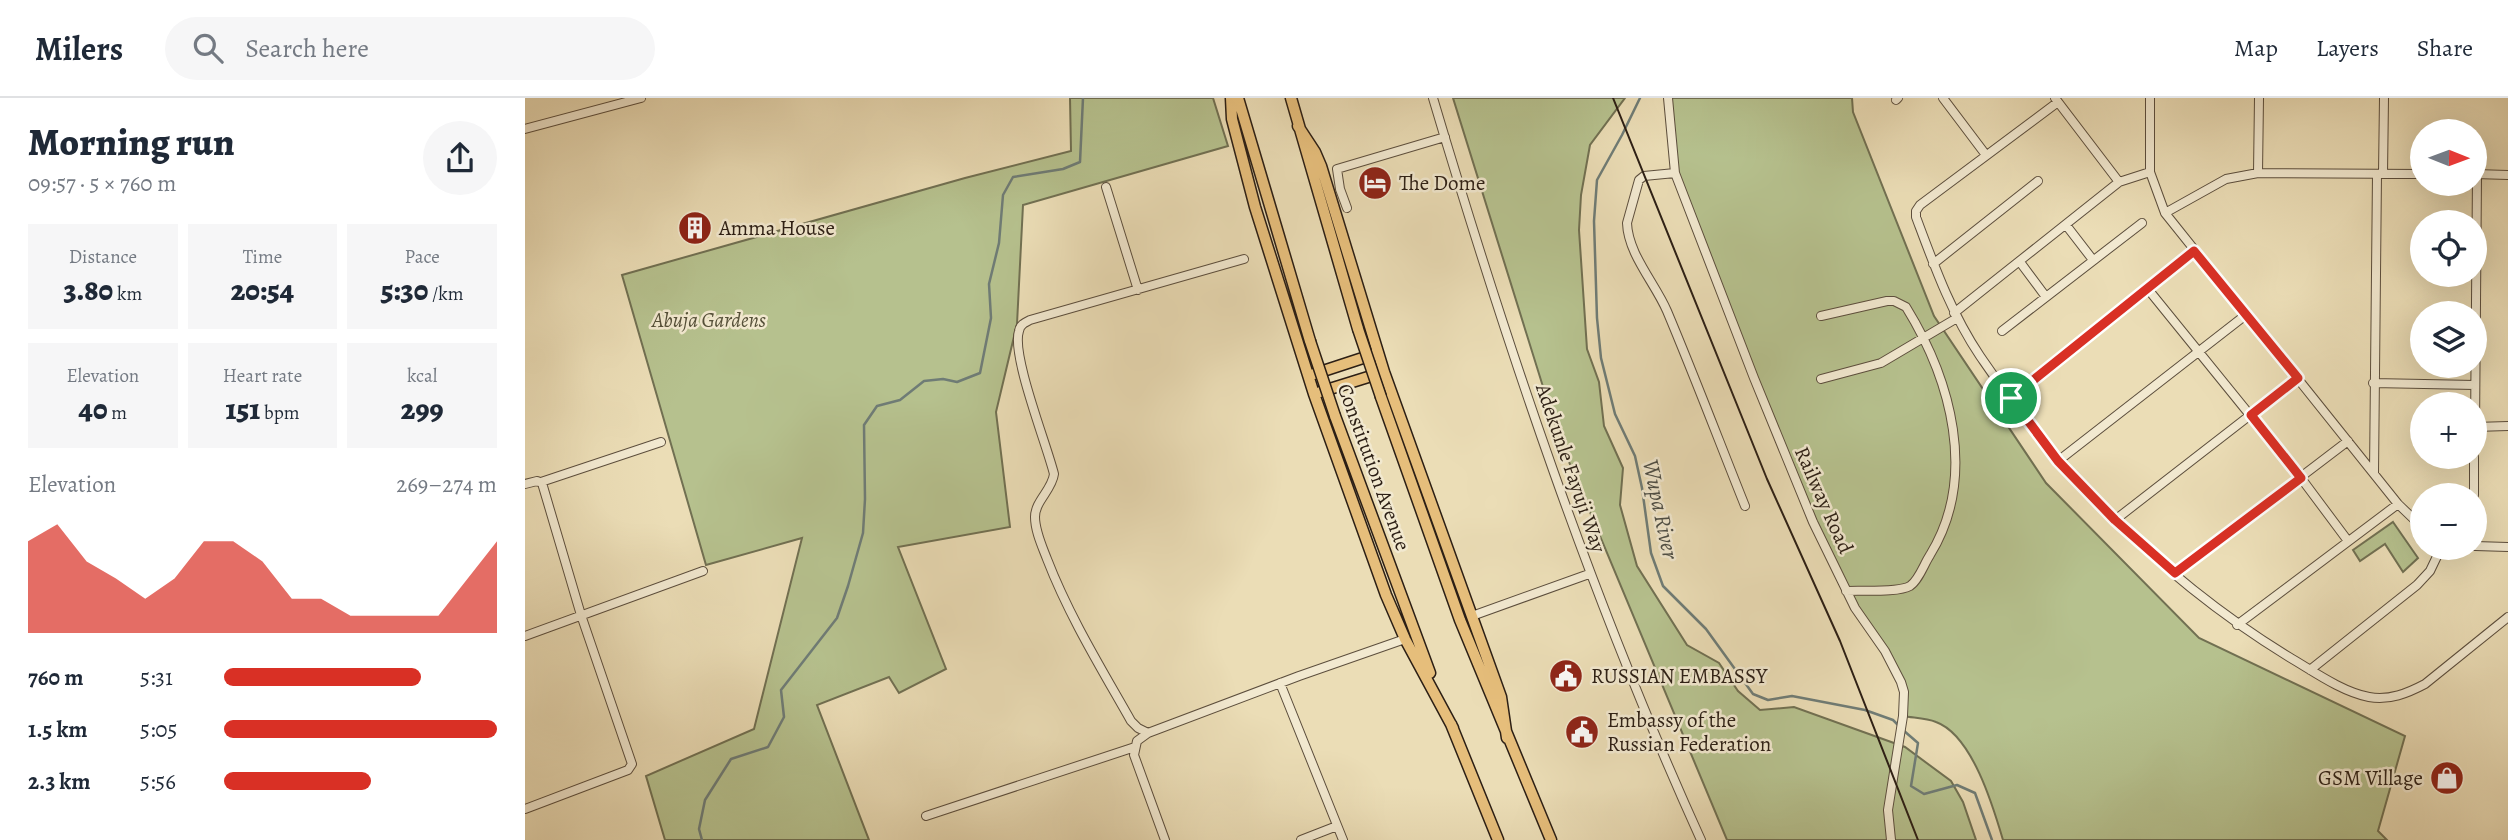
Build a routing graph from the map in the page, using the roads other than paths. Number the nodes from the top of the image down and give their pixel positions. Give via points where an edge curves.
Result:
1 (641, 98) edge
2 (1231, 98) edge
3 (1238, 98) edge
4 (1291, 98) edge
5 (1433, 98) edge
6 (1668, 98) edge
7 (1943, 98) edge
8 (2150, 98) edge
9 (2259, 98) edge
10 (2385, 98) edge
11 (2056, 100) edge
12 (1299, 126) junction
13 (525, 129) edge
14 (1445, 138) junction
15 (1986, 155) junction
16 (2150, 172) junction
17 (1675, 173) junction
18 (2258, 173) junction
19 (2380, 174) junction
20 (2410, 174) edge
21 (2487, 174) edge
22 (2508, 174) edge
23 (2038, 181) dead end
24 (2119, 182) junction
25 (1106, 187) dead end
26 (2476, 196) edge
27 (1347, 208) dead end
28 (2165, 213) junction
29 (2142, 223) dead end
30 (2066, 225) junction
31 (2194, 251) junction
32 (1244, 259) dead end
33 (2094, 260) junction
34 (2019, 262) junction
35 (1933, 264) junction
36 (2147, 288) junction
37 (1138, 289) junction
38 (2046, 297) junction
39 (2247, 314) junction
40 (1821, 316) dead end
41 (1955, 316) junction
42 (2002, 331) dead end
43 (1922, 339) junction
44 (1378, 353) junction
45 (2198, 353) junction
46 (1384, 372) junction
47 (1308, 376) junction
48 (2298, 378) junction
49 (1821, 379) dead end
50 (2374, 383) junction
51 (2475, 384) junction
52 (2475, 392) edge
53 (1314, 394) junction
54 (2011, 398) junction
55 (2251, 415) junction
56 (2508, 426) edge
57 (2487, 428) edge
58 (2348, 441) junction
59 (661, 442) dead end
60 (2058, 461) junction
61 (2374, 473) junction
62 (2301, 478) junction
63 (541, 482) junction
64 (525, 484) edge
65 (2398, 504) junction
66 (1745, 506) dead end
67 (2410, 516) edge
68 (2115, 520) junction
69 (2348, 541) junction
70 (2487, 546) edge
71 (2508, 547) edge
72 (2434, 560) edge
73 (703, 571) dead end
74 (2175, 573) junction
75 (1589, 574) junction
76 (1846, 590) junction
77 (581, 615) junction
78 (1472, 616) junction
79 (2508, 617) edge
80 (2237, 625) junction
81 (525, 636) edge
82 (1405, 639) junction
83 (2310, 670) junction
84 (1280, 684) junction
85 (1453, 728) junction
86 (1148, 733) junction
87 (1507, 738) junction
88 (1135, 747) junction
89 (525, 809) edge
90 (926, 816) dead end
91 (1337, 826) junction
92 (1165, 840) edge
93 (1301, 840) edge
94 (1343, 840) edge
95 (1498, 840) edge
96 (1551, 840) edge
97 (1701, 840) edge
98 (1891, 840) edge

1 - 13 street
2 - 47 main road via 1232,120 1255,208
3 - 85 main road, Constitution Avenue, bridge via 1335,416
4 - 12 main road, Constitution Avenue
5 - 14 street, Adekunle Fayuji Way
6 - 17 street, Railway Road
7 - 15 street
8 - 16 street
9 - 18 street
10 - 19 street
11 - 15 street
11 - 24 street
12 - 44 main road via 1321,166
12 - 87 main road, Constitution Avenue, bridge via 1381,397 1460,621
14 - 27 street via 1337,169
14 - 75 street, Adekunle Fayuji Way via 1496,306
15 - 35 street via 1916,211
16 - 24 street
16 - 28 street
17 - 66 street via 1639,180 1627,230 1666,310
17 - 76 street, Railway Road via 1812,522
18 - 19 street
18 - 28 street via 2226,179
19 - 20 street
19 - 50 street
21 - 22 street
23 - 35 street
24 - 30 street
25 - 37 street
26 - 51 street
28 - 31 street
29 - 33 street
30 - 33 street
30 - 34 street
31 - 36 street
31 - 39 street
32 - 37 street
33 - 38 street
34 - 38 street
34 - 41 street
35 - 41 street
36 - 45 street
36 - 54 street
37 - 86 street via 1030,320 1018,334 1023,369 1054,474 1036,512 1040,541 1095,659 1131,721
38 - 42 street
39 - 45 street
39 - 48 street
40 - 43 street via 1895,301 1906,307
41 - 43 street
41 - 54 street
43 - 49 street via 1881,363
43 - 76 street via 1945,388 1954,429 1956,467 1947,523 1911,585
44 - 46 main road
44 - 47 main road
45 - 55 street
45 - 60 street
46 - 53 main road
46 - 78 main road
47 - 53 main road
48 - 55 street
48 - 58 street
50 - 51 street
50 - 61 street
51 - 52 street
53 - 82 main road
54 - 60 street
55 - 62 street
55 - 68 street
56 - 57 street
58 - 61 street
58 - 62 street
59 - 63 street
60 - 68 street
61 - 65 street
62 - 69 street
62 - 74 street
63 - 64 street
63 - 77 street
65 - 67 street
65 - 69 street
68 - 74 street
69 - 80 street
70 - 71 street
72 - 83 street via 2424,578
73 - 77 street
74 - 80 street
75 - 78 street
75 - 97 street, Adekunle Fayuji Way
76 - 98 street, Railway Road via 1898,672 1903,692 1889,798
77 - 81 street
77 - 89 street via 632,764 628,770
78 - 87 main road via 1501,697
79 - 83 street via 2425,684 2392,697 2369,697
80 - 83 street
82 - 84 street
82 - 85 main road
84 - 86 street
84 - 91 street
85 - 95 main road, Constitution Avenue
86 - 88 street
87 - 96 main road, Constitution Avenue
88 - 90 street
88 - 92 street
91 - 93 street
91 - 94 street

